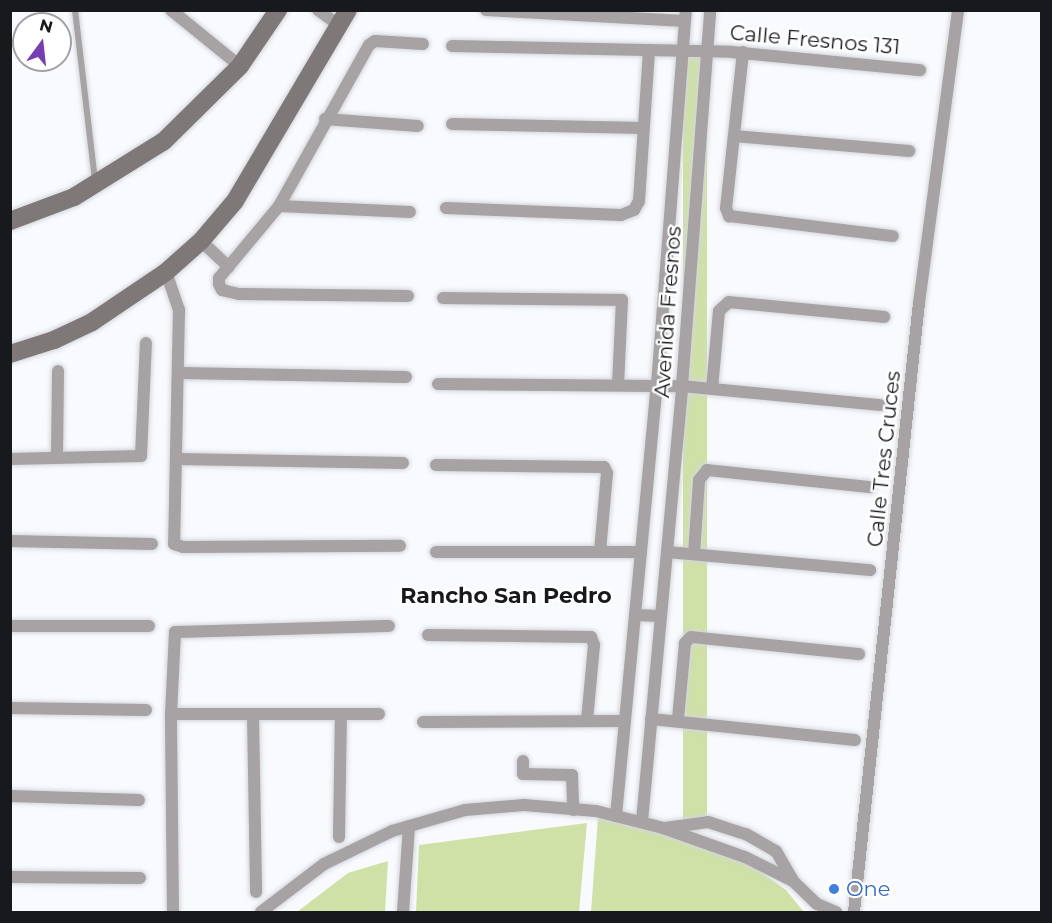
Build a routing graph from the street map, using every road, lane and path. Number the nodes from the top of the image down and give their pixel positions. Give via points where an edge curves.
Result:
1 (75, 10) edge
2 (171, 10) edge
3 (278, 10) edge
4 (318, 10) edge
5 (486, 10) edge
6 (710, 10) edge
7 (958, 10) edge
8 (565, 13) edge
9 (648, 14) edge
10 (686, 16) edge
11 (343, 17) edge
12 (423, 44) dead end
13 (452, 46) dead end
14 (649, 50) junction
15 (682, 50) junction
16 (707, 51) junction
17 (743, 52) junction
18 (240, 66) junction
19 (920, 70) dead end
20 (325, 119) junction
21 (452, 124) dead end
22 (418, 126) dead end
23 (643, 128) junction
24 (734, 136) junction
25 (909, 151) dead end
26 (96, 185) junction
27 (279, 206) junction
28 (446, 208) dead end
29 (410, 212) dead end
30 (10, 221) edge
31 (893, 236) dead end
32 (201, 241) junction
33 (229, 267) junction
34 (166, 272) junction
35 (408, 296) dead end
36 (443, 298) dead end
37 (884, 317) dead end
38 (146, 343) dead end
39 (10, 354) edge
40 (58, 371) dead end
41 (180, 373) junction
42 (406, 377) dead end
43 (438, 384) dead end
44 (618, 384) junction
45 (657, 385) junction
46 (682, 386) junction
47 (712, 389) junction
48 (880, 405) dead end
49 (57, 458) junction
50 (10, 459) edge
51 (177, 459) junction
52 (402, 463) dead end
53 (436, 465) dead end
54 (870, 487) dead end
55 (10, 541) edge
56 (152, 544) dead end
57 (400, 546) dead end
58 (600, 551) junction
59 (436, 552) dead end
60 (641, 552) junction
61 (667, 552) junction
62 (694, 554) junction
63 (870, 570) dead end
64 (635, 615) junction
65 (661, 616) junction
66 (10, 626) edge
67 (149, 626) dead end
68 (389, 626) dead end
69 (428, 635) dead end
70 (859, 654) dead end
71 (10, 708) edge
72 (147, 710) dead end
73 (171, 714) junction
74 (379, 714) dead end
75 (253, 715) junction
76 (341, 715) junction
77 (651, 718) junction
78 (678, 719) junction
79 (587, 720) junction
80 (625, 721) junction
81 (423, 722) dead end
82 (855, 740) dead end
83 (523, 773) dead end
84 (10, 796) edge
85 (139, 800) dead end
86 (573, 810) junction
87 (616, 816) junction
88 (642, 821) junction
89 (409, 825) junction
90 (663, 828) junction
91 (339, 837) dead end
92 (10, 877) edge
93 (140, 879) dead end
94 (793, 881) junction
95 (256, 891) dead end
96 (817, 908) edge
97 (173, 912) edge
98 (261, 912) edge
99 (403, 912) edge
100 (836, 912) edge
101 (854, 912) edge

1 - 26 lane
2 - 18 street
3 - 18 main road
4 - 11 street
5 - 8 street
6 - 16 street, Avenida Fresnos
7 - 101 street, Calle Tres Cruces via 919,303
8 - 9 street
9 - 10 street
10 - 15 street, Avenida Fresnos
11 - 32 main road via 235,201
12 - 20 street via 372,43
13 - 14 street, Calle Fresnos 131
14 - 15 street, Calle Fresnos 131
14 - 23 street
15 - 16 street, Calle Fresnos 131
15 - 45 street, Avenida Fresnos
16 - 17 street, Calle Fresnos 131
16 - 46 street, Avenida Fresnos
17 - 19 street, Calle Fresnos 131
17 - 24 street
18 - 26 main road via 164,141
20 - 22 street
20 - 27 street
21 - 23 street
23 - 28 street via 639,201 628,214
24 - 25 street
24 - 31 street via 726,208 733,219
26 - 30 main road
27 - 29 street
27 - 33 street
32 - 33 street
32 - 34 main road
33 - 35 street via 219,278 222,290 239,294
34 - 39 main road via 92,322
34 - 41 street via 179,310
36 - 44 street via 622,300
37 - 47 street via 734,301 724,304 719,311
38 - 49 street via 141,456
40 - 49 street
41 - 42 street
41 - 51 street
43 - 44 street
44 - 45 street
45 - 46 street
45 - 60 street, Avenida Fresnos
46 - 47 street
46 - 61 street, Avenida Fresnos
47 - 48 street
49 - 50 street
51 - 52 street
51 - 57 street via 173,539 178,546
53 - 58 street via 604,467 607,473
54 - 62 street via 707,471 699,480
55 - 56 street
58 - 59 street
58 - 60 street
60 - 64 street, Avenida Fresnos
61 - 62 street
61 - 65 street, Avenida Fresnos
62 - 63 street
64 - 65 street
64 - 80 street, Avenida Fresnos
65 - 77 street, Avenida Fresnos
66 - 67 street
68 - 73 street via 177,630 172,638
69 - 79 street via 591,637 594,645
70 - 78 street via 691,637 685,646
71 - 72 street
73 - 75 street
73 - 97 street
74 - 76 street
75 - 76 street
75 - 95 street
76 - 91 street
77 - 78 street
77 - 88 street, Avenida Fresnos
78 - 82 street
79 - 80 street
79 - 81 street
80 - 87 street, Avenida Fresnos
83 - 86 street via 572,775
84 - 85 street
86 - 87 street
86 - 89 street via 494,806
87 - 88 street
88 - 90 street
89 - 98 street via 340,854
89 - 99 street
90 - 94 street via 745,857
90 - 94 street via 708,822 746,834 776,851
92 - 93 street
94 - 96 street
96 - 100 street

